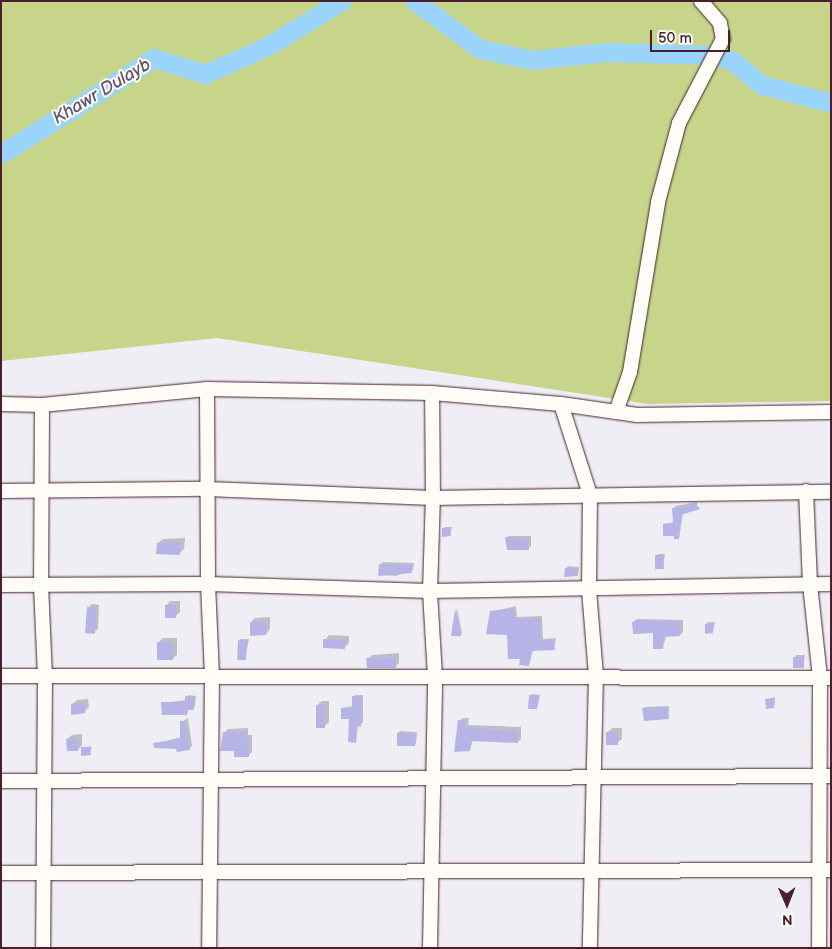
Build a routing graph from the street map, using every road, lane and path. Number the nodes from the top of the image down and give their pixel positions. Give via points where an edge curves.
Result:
1 (701, 1) edge
2 (207, 389) junction
3 (432, 393) junction
4 (1, 404) edge
5 (561, 404) junction
6 (42, 405) junction
7 (616, 412) junction
8 (831, 412) edge
9 (207, 489) junction
10 (1, 491) edge
11 (40, 491) junction
12 (806, 491) junction
13 (831, 492) edge
14 (590, 495) junction
15 (433, 498) junction
16 (208, 584) junction
17 (810, 584) junction
18 (831, 584) edge
19 (1, 585) edge
20 (41, 585) junction
21 (589, 590) junction
22 (430, 591) junction
23 (596, 675) junction
24 (1, 676) edge
25 (45, 676) junction
26 (212, 676) junction
27 (435, 676) junction
28 (825, 678) edge
29 (825, 776) edge
30 (591, 778) junction
31 (430, 779) junction
32 (208, 780) junction
33 (1, 781) edge
34 (42, 781) junction
35 (824, 870) edge
36 (591, 871) junction
37 (430, 872) junction
38 (1, 873) edge
39 (42, 873) junction
40 (209, 873) junction
41 (43, 948) edge
42 (209, 948) edge
43 (430, 948) edge
44 (590, 948) edge
45 (819, 948) edge

1 - 7 street via 720,23 723,39 680,123 658,202 630,372
2 - 3 street
2 - 6 street
2 - 9 street
3 - 5 street
3 - 15 street
4 - 6 street
5 - 7 street
5 - 14 street
6 - 11 street
7 - 8 street via 637,415
9 - 11 street
9 - 15 street
9 - 16 street
10 - 11 street
11 - 20 street
12 - 13 street
12 - 14 street
12 - 17 street
14 - 15 street
14 - 21 street
15 - 22 street
16 - 20 street
16 - 22 street
16 - 26 street
17 - 18 street
17 - 21 street
17 - 28 street
19 - 20 street
20 - 25 street
21 - 22 street
21 - 23 street
22 - 27 street
23 - 27 street
23 - 28 street
23 - 30 street
24 - 25 street
25 - 26 street
25 - 34 street
26 - 27 street
26 - 32 street
27 - 31 street
28 - 29 street
29 - 30 street
29 - 35 street
30 - 31 street
30 - 36 street
31 - 32 street
31 - 37 street
32 - 34 street
32 - 40 street
33 - 34 street
34 - 39 street
35 - 36 street
35 - 45 street
36 - 37 street
36 - 44 street
37 - 40 street
37 - 43 street
38 - 39 street
39 - 40 street
39 - 41 street
40 - 42 street

